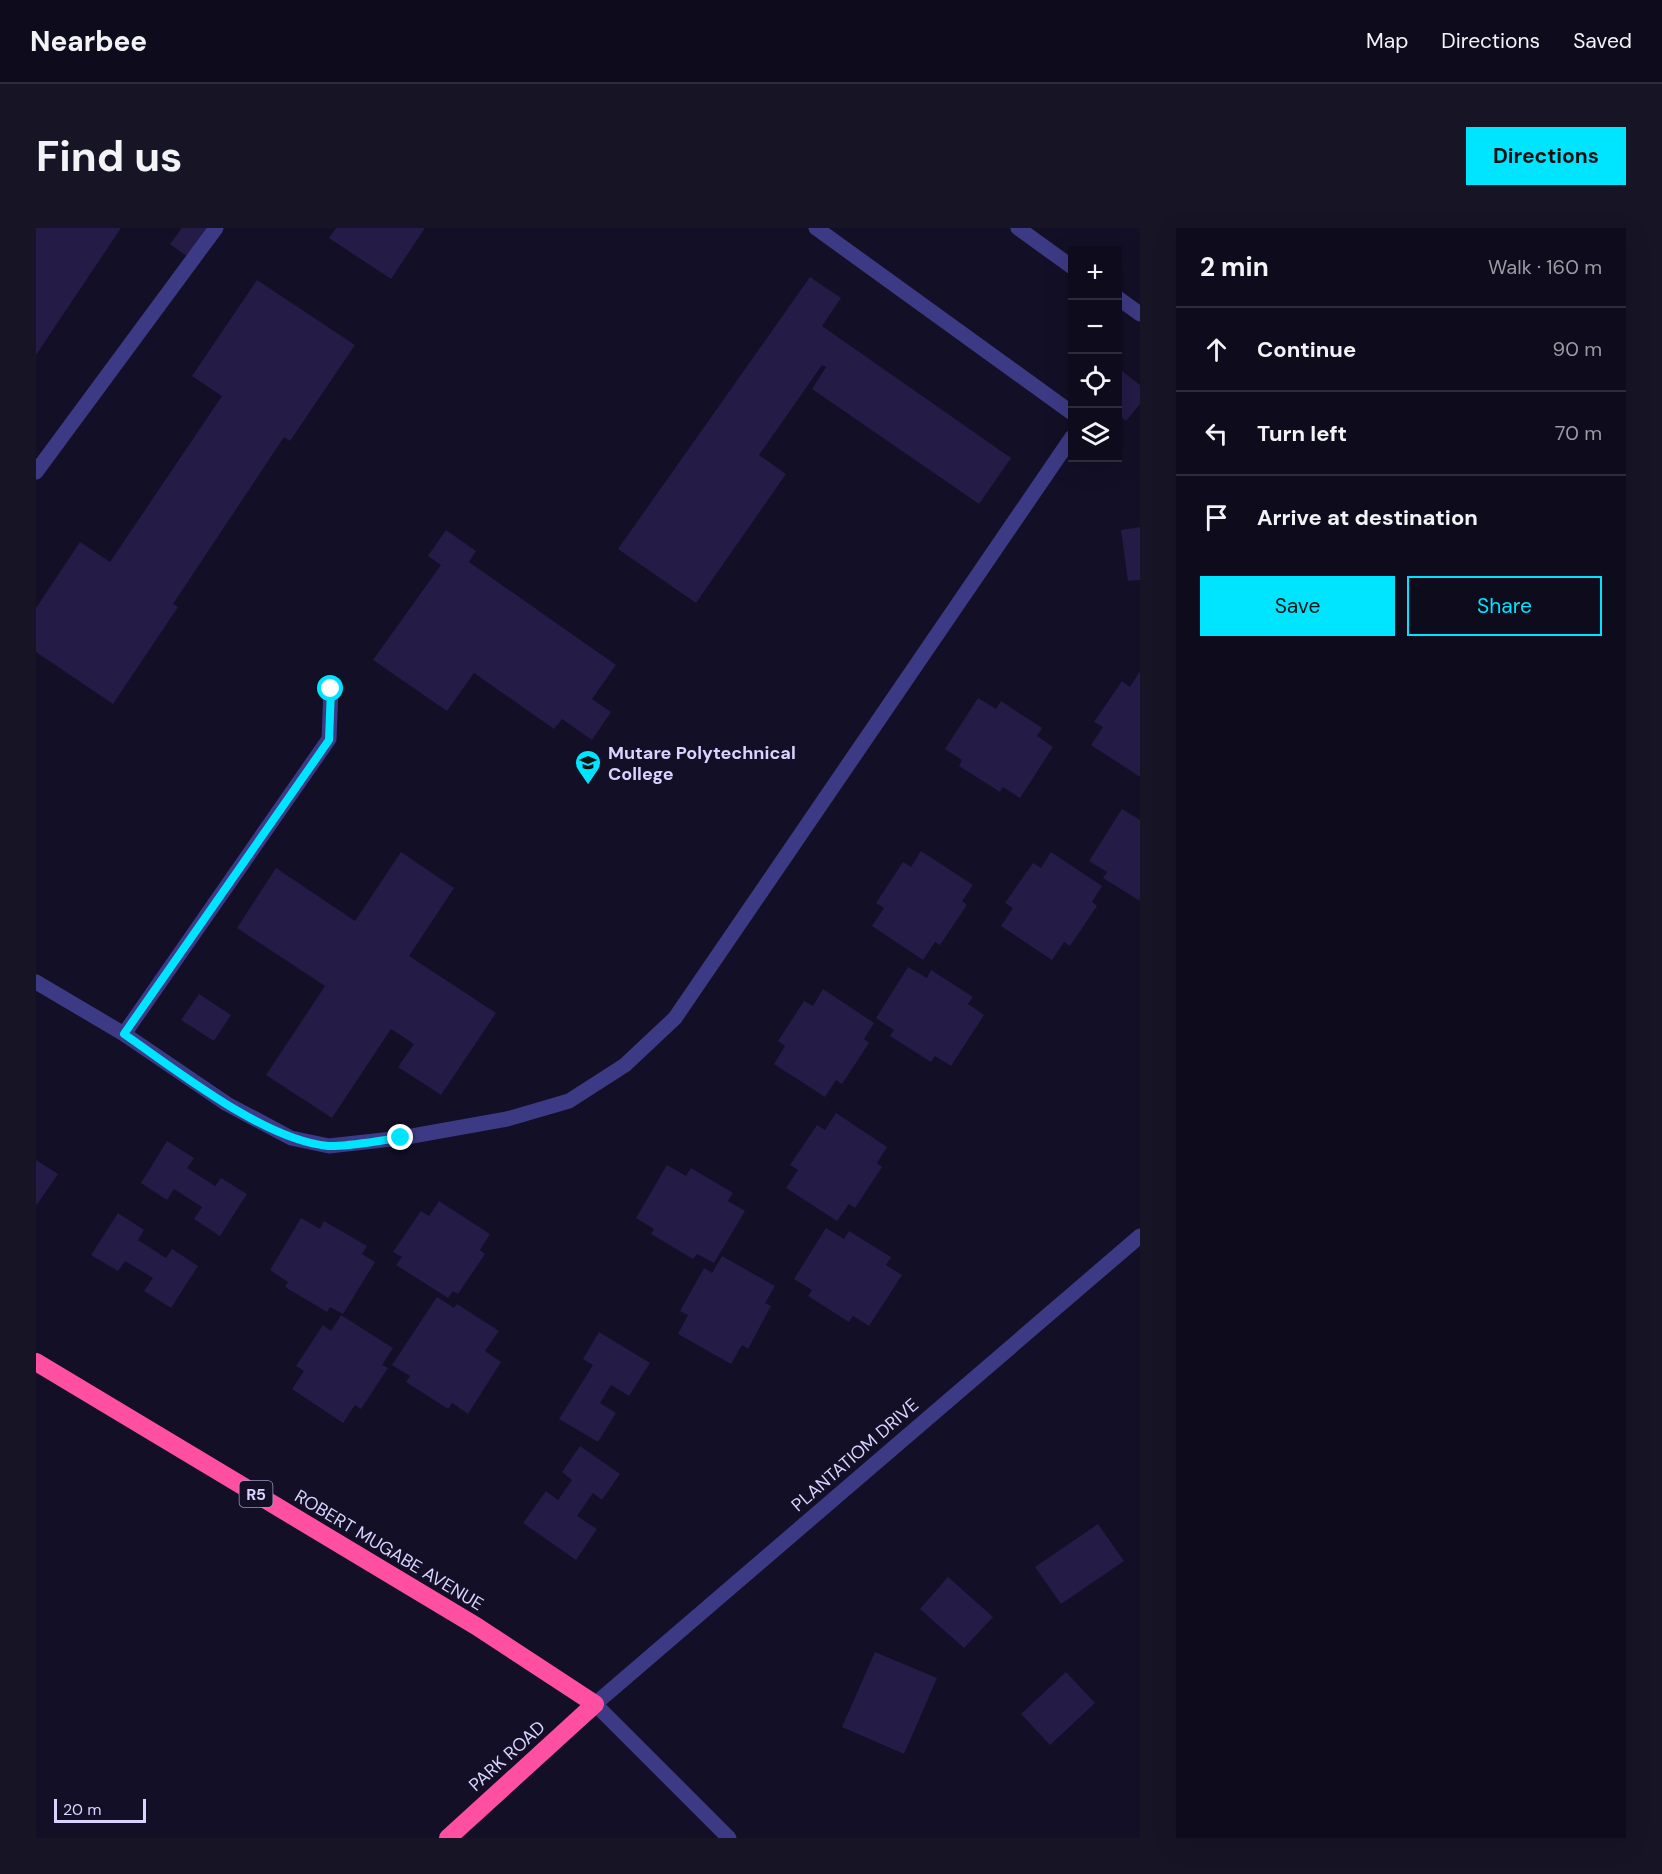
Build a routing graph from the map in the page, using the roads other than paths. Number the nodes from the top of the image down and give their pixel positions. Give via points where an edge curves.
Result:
1 (216, 228) edge
2 (816, 228) edge
3 (1018, 228) edge
4 (1068, 264) edge
5 (1121, 300) edge
6 (1140, 314) edge
7 (1068, 409) edge
8 (1068, 443) edge
9 (36, 472) edge
10 (331, 689) dead end
11 (36, 982) edge
12 (124, 1034) junction
13 (1140, 1236) edge
14 (36, 1362) edge
15 (595, 1704) junction
16 (448, 1838) edge
17 (729, 1838) edge

1 - 9 street
2 - 7 street
3 - 4 street
5 - 6 street
8 - 12 street via 675,1018 625,1065 579,1095 507,1119 329,1146 291,1138 227,1104
10 - 12 street via 329,740
11 - 12 street
13 - 15 street, PLANTATIOM DRIVE
14 - 15 highway, ROBERT MUGABE AVENUE / R5 via 476,1626
15 - 16 highway, PARK ROAD
15 - 17 street

